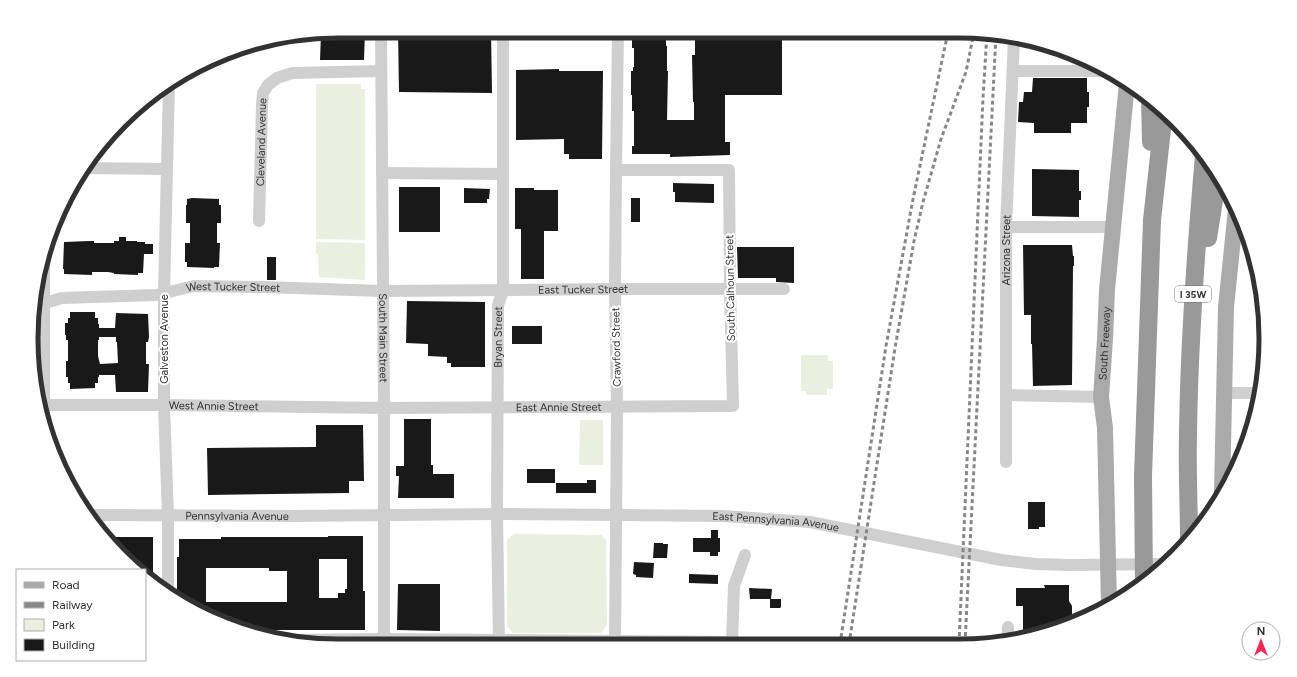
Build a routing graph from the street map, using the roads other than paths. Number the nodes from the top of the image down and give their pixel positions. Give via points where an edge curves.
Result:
1 (381, 38) edge
2 (504, 38) edge
3 (618, 38) edge
4 (1014, 44) edge
5 (381, 71) junction
6 (1013, 71) junction
7 (1095, 71) edge
8 (1126, 90) edge
9 (169, 91) edge
10 (1150, 107) edge
11 (1163, 119) edge
12 (1203, 165) edge
13 (92, 168) edge
14 (167, 169) junction
15 (616, 170) junction
16 (382, 173) junction
17 (503, 174) junction
18 (1217, 184) edge
19 (1152, 220) junction
20 (259, 221) dead end
21 (1113, 227) junction
22 (1237, 227) edge
23 (1006, 228) junction
24 (615, 289) junction
25 (784, 289) dead end
26 (503, 290) junction
27 (730, 290) junction
28 (383, 291) junction
29 (164, 293) junction
30 (41, 303) edge
31 (1224, 393) junction
32 (1254, 393) edge
33 (44, 395) edge
34 (1006, 395) junction
35 (1101, 397) junction
36 (46, 405) edge
37 (164, 405) junction
38 (733, 406) joint
39 (617, 407) junction
40 (384, 408) junction
41 (497, 408) junction
42 (1188, 434) junction
43 (1006, 462) dead end
44 (1143, 476) junction
45 (1222, 483) edge
46 (497, 514) junction
47 (96, 515) edge
48 (384, 515) junction
49 (616, 515) junction
50 (168, 516) junction
51 (1189, 531) edge
52 (745, 555) dead end
53 (1157, 564) edge
54 (1114, 565) junction
55 (1144, 575) edge
56 (1139, 578) edge
57 (168, 585) edge
58 (1110, 598) edge
59 (1008, 627) dead end
60 (1008, 634) edge
61 (384, 639) edge
62 (499, 639) edge
63 (615, 639) edge
64 (732, 639) edge

1 - 5 street, South Main Street
2 - 17 street, Bryan Street
3 - 15 street, Crawford Street
4 - 6 street, Arizona Street
5 - 16 street, South Main Street
5 - 20 street, Cleveland Avenue via 292,73 277,78 268,85 263,93 262,104
6 - 7 street
6 - 23 street, Arizona Street
8 - 21 main road, South Freeway
9 - 14 street, Galveston Avenue
10 - 19 highway
11 - 19 highway
12 - 42 highway, I 35W via 1194,274
13 - 14 street
14 - 29 street, Galveston Avenue
15 - 24 street, Crawford Street
15 - 27 street, South Calhoun Street via 729,170
16 - 17 street
16 - 28 street, South Main Street
17 - 26 street, Bryan Street
18 - 42 highway via 1202,278
19 - 44 highway
21 - 23 street
21 - 35 main road, South Freeway
22 - 31 main road via 1226,307
23 - 34 street, Arizona Street
24 - 26 street, East Tucker Street
24 - 27 street, East Tucker Street
24 - 39 street, Crawford Street
25 - 27 street, East Tucker Street
26 - 28 street, East Tucker Street
26 - 41 street, Bryan Street via 498,305
27 - 38 street, South Calhoun Street
28 - 29 street, West Tucker Street via 194,286
28 - 40 street, South Main Street
29 - 30 street, West Tucker Street via 62,298
29 - 37 street, Galveston Avenue
30 - 33 street
31 - 32 street
31 - 45 main road
34 - 35 street
34 - 43 street, Arizona Street
35 - 54 main road, South Freeway
36 - 37 street, West Annie Street
37 - 40 street, West Annie Street
37 - 50 street, Galveston Avenue
38 - 39 street, East Annie Street
39 - 41 street, East Annie Street
39 - 49 street, Crawford Street
40 - 41 street, East Annie Street
40 - 48 street, South Main Street
41 - 46 street, Bryan Street
42 - 51 highway, I 35W
44 - 55 highway
44 - 56 highway
46 - 48 street, East Pennsylvania Avenue
46 - 49 street, East Pennsylvania Avenue
46 - 62 street, Bryan Street
47 - 50 street, Pennsylvania Avenue
48 - 50 street, Pennsylvania Avenue
48 - 61 street, South Main Street
49 - 54 street, East Pennsylvania Avenue via 724,516 810,522 1001,560 1036,564
49 - 63 street, Crawford Street
50 - 57 street, Galveston Avenue
52 - 64 street via 734,586
53 - 54 street, East Pennsylvania Avenue
54 - 58 main road, South Freeway
59 - 60 street

